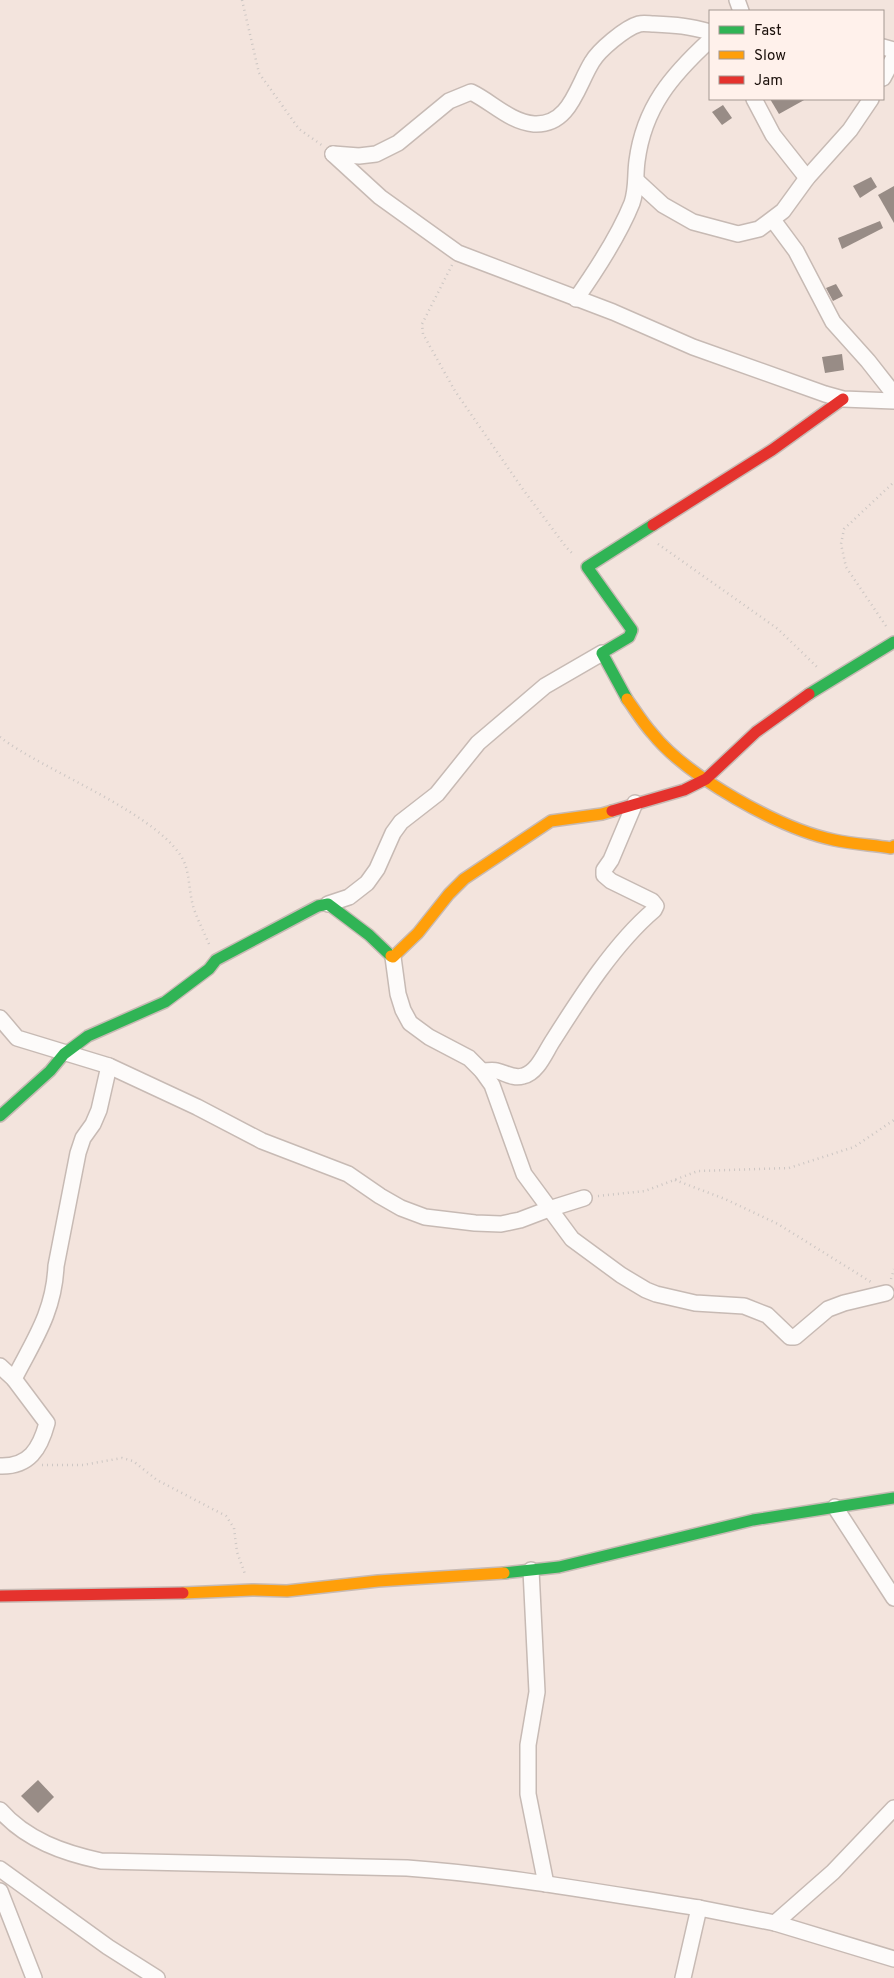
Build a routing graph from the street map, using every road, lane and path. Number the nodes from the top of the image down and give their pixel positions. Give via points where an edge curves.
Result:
1 (242, 0) edge
2 (709, 32) edge
3 (709, 41) edge
4 (894, 57) edge
5 (884, 76) edge
6 (754, 100) edge
7 (870, 100) edge
8 (333, 154) junction
9 (807, 178) junction
10 (637, 181) junction
11 (773, 220) junction
12 (458, 252) junction
13 (576, 299) junction
14 (894, 394) edge
15 (843, 399) junction
16 (894, 401) edge
17 (894, 482) edge
18 (642, 533) junction
19 (587, 567) junction
20 (889, 630) dead end
21 (894, 642) edge
22 (602, 653) junction
23 (830, 680) junction
24 (0, 737) edge
25 (706, 779) junction
26 (635, 803) junction
27 (894, 846) edge
28 (328, 904) junction
29 (392, 957) junction
30 (216, 960) junction
31 (0, 1018) edge
32 (64, 1054) junction
33 (109, 1066) junction
34 (482, 1071) junction
35 (0, 1116) edge
36 (894, 1120) edge
37 (674, 1180) junction
38 (584, 1198) joint
39 (549, 1208) junction
40 (886, 1293) joint
41 (0, 1366) edge
42 (14, 1379) junction
43 (26, 1462) junction
44 (0, 1466) edge
45 (894, 1498) edge
46 (835, 1507) junction
47 (532, 1570) junction
48 (252, 1590) junction
49 (0, 1596) edge
50 (894, 1598) edge
51 (894, 1808) edge
52 (0, 1810) edge
53 (0, 1869) edge
54 (546, 1884) junction
55 (0, 1891) edge
56 (699, 1908) junction
57 (775, 1923) junction
58 (894, 1959) edge
59 (34, 1978) edge
60 (157, 1978) edge
61 (683, 1978) edge

1 - 8 path via 259,74 299,129
2 - 8 street via 684,25 640,24 617,36 593,60 575,96 554,121 536,124 518,120 471,92 449,101 398,142 376,154
3 - 10 street via 682,66 654,106 643,132
4 - 5 street
6 - 9 street via 772,135
7 - 9 street via 850,130
8 - 12 street via 380,197
9 - 11 street
10 - 11 street via 663,205 692,222 738,234 759,229
10 - 13 street via 632,202 619,228
11 - 14 street via 796,251 833,322
12 - 13 street
12 - 19 path via 422,324 423,334 455,391 522,488 566,547
13 - 15 street via 693,347
15 - 16 street
15 - 18 street
17 - 20 path via 844,529 841,544 846,567
18 - 19 street
18 - 23 path via 778,629
19 - 22 street via 632,630 629,637
21 - 23 street
22 - 25 street via 622,691 652,734
22 - 28 street via 545,686 478,743 437,794 401,822 367,883 349,897
23 - 25 street via 756,732
24 - 30 path via 138,818 167,839 185,863 194,908
25 - 26 street via 684,790
25 - 27 street via 744,804 794,827 833,840
26 - 29 street via 602,814 551,822 464,879 418,933
26 - 34 street via 604,874 611,881 652,901 656,906 654,910 613,954 535,1069 523,1076 511,1077 497,1071
28 - 29 street
28 - 30 street via 309,910
29 - 34 street via 398,994 410,1023 428,1037 470,1058
30 - 32 street via 165,1002 88,1036
31 - 32 street via 17,1038
32 - 33 street
32 - 35 street
33 - 39 street via 262,1141 348,1174 401,1208 425,1217 501,1224
33 - 42 street via 99,1110 78,1153 51,1304
34 - 39 street via 492,1085 524,1174
36 - 37 path via 854,1147 788,1168 698,1171
37 - 38 path via 645,1191
37 - 40 path via 778,1224
38 - 39 street
39 - 40 street via 572,1239 646,1290 695,1303 744,1306 766,1315 790,1337 795,1337 828,1309
41 - 42 street
42 - 43 street via 47,1423 44,1437
43 - 44 street
43 - 48 path via 46,1466 83,1465 122,1458 132,1461 157,1480 226,1516 234,1528 237,1552
45 - 46 street
46 - 47 street via 753,1520 601,1558
46 - 50 street
47 - 48 street via 287,1591
47 - 54 street via 538,1686 528,1745 528,1794
48 - 49 street
51 - 57 street via 833,1872
52 - 54 street via 26,1833 48,1846 101,1861 407,1868
53 - 60 street
54 - 56 street
55 - 59 street
56 - 57 street
56 - 61 street
57 - 58 street

